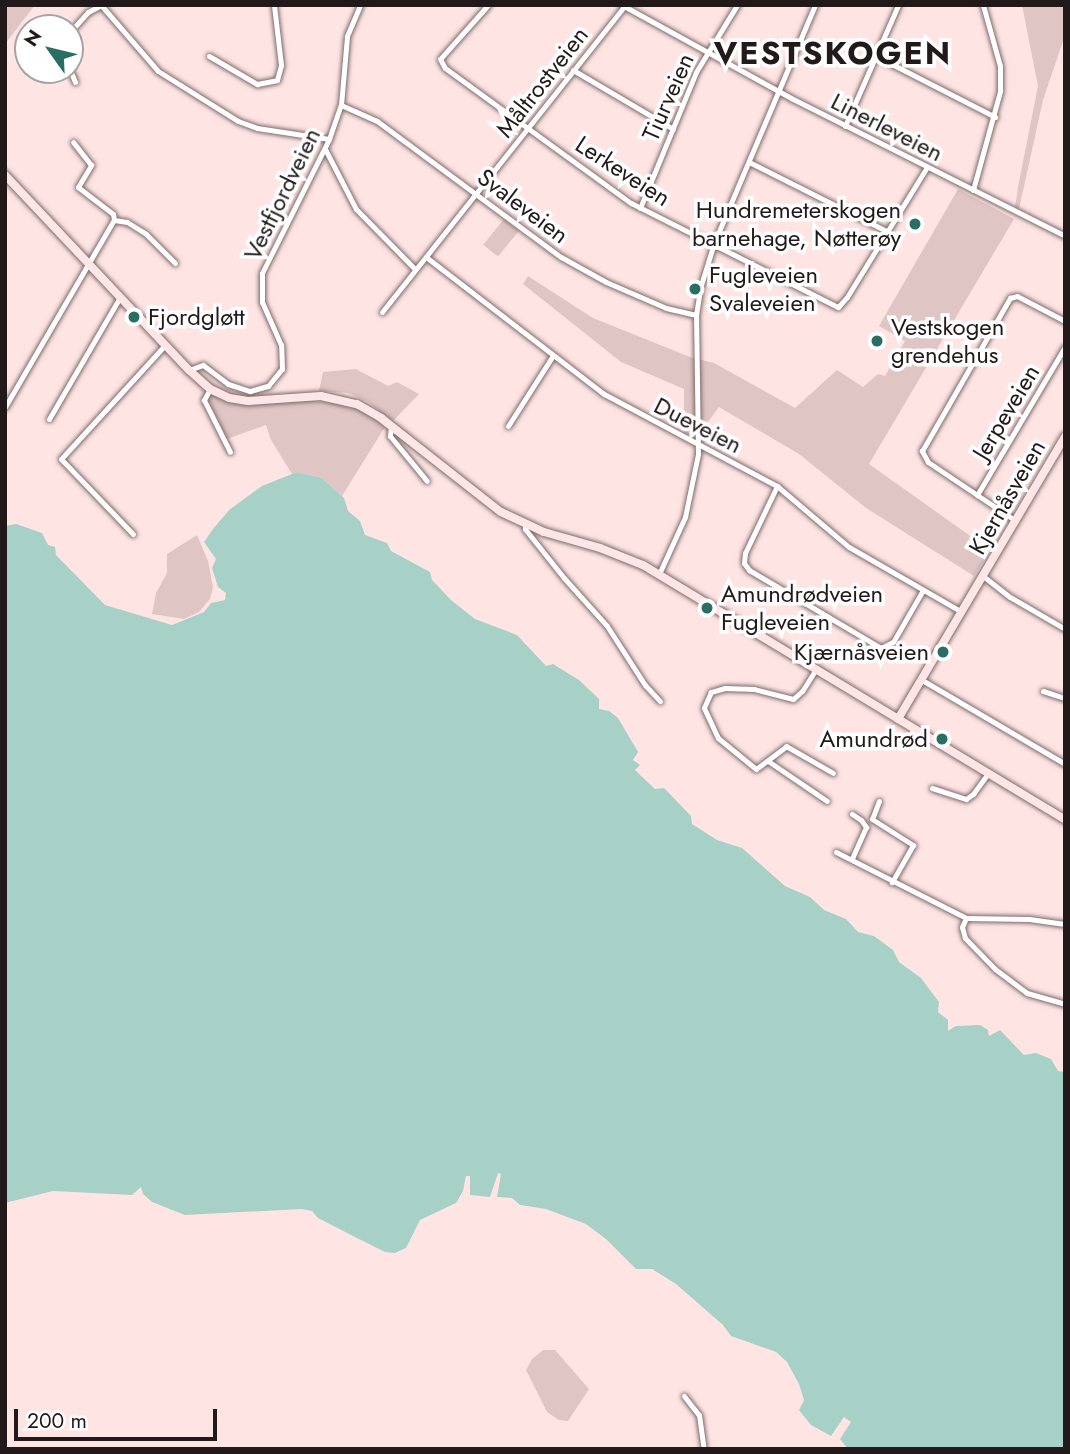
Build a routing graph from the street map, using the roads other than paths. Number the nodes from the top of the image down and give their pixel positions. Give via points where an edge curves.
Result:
1 (101, 5) edge
2 (274, 5) edge
3 (360, 5) edge
4 (488, 5) edge
5 (737, 5) edge
6 (815, 5) edge
7 (898, 5) edge
8 (984, 5) edge
9 (624, 6) edge
10 (84, 16) edge
11 (706, 53) junction
12 (209, 56) dead end
13 (876, 56) junction
14 (573, 70) junction
15 (779, 90) junction
16 (341, 105) junction
17 (995, 117) junction
18 (845, 126) junction
19 (528, 127) junction
20 (673, 129) junction
21 (329, 139) junction
22 (74, 142) dead end
23 (325, 149) junction
24 (749, 162) junction
25 (927, 167) junction
26 (5, 174) edge
27 (973, 190) junction
28 (476, 193) junction
29 (640, 208) junction
30 (114, 220) junction
31 (888, 232) junction
32 (1065, 236) edge
33 (714, 243) junction
34 (426, 257) junction
35 (88, 263) junction
36 (175, 263) dead end
37 (415, 269) junction
38 (120, 297) junction
39 (382, 312) dead end
40 (696, 315) junction
41 (1065, 321) edge
42 (165, 345) junction
43 (1065, 347) edge
44 (552, 357) junction
45 (189, 370) junction
46 (210, 389) junction
47 (5, 407) edge
48 (49, 419) dead end
49 (391, 426) junction
50 (508, 426) dead end
51 (1065, 437) edge
52 (699, 445) junction
53 (230, 452) dead end
54 (427, 481) dead end
55 (777, 486) junction
56 (977, 495) junction
57 (1016, 521) junction
58 (525, 524) junction
59 (132, 534) dead end
60 (659, 574) junction
61 (983, 576) junction
62 (923, 590) junction
63 (962, 612) junction
64 (1065, 629) edge
65 (816, 669) junction
66 (922, 680) junction
67 (1043, 691) dead end
68 (1065, 698) edge
69 (660, 701) dead end
70 (898, 719) junction
71 (768, 761) junction
72 (1065, 764) edge
73 (833, 773) dead end
74 (988, 773) junction
75 (932, 788) dead end
76 (827, 801) dead end
77 (879, 801) dead end
78 (852, 814) dead end
79 (1065, 820) edge
80 (836, 852) dead end
81 (852, 859) junction
82 (892, 882) junction
83 (966, 918) junction
84 (1065, 924) edge
85 (1065, 1004) edge
86 (684, 1396) dead end
87 (704, 1449) edge

1 - 10 street
1 - 21 street via 158,71 237,121
2 - 12 street via 281,65 277,80 257,83
3 - 16 street, Vestfjordveien via 344,47
4 - 19 street, Lerkeveien via 440,59
5 - 11 street, Tiurveien
6 - 15 street
7 - 13 street
8 - 17 street via 1000,74
9 - 11 street, Linerleveien
9 - 14 street, Måltrostveien
11 - 15 street, Linerleveien
11 - 20 street, Tiurveien
13 - 17 street
13 - 18 street
14 - 19 street, Måltrostveien
14 - 20 street
15 - 18 street, Linerleveien
15 - 24 street
16 - 21 street, Vestfjordveien
16 - 28 street, Svaleveien via 377,121
17 - 27 street
18 - 25 street, Linerleveien
19 - 28 street, Måltrostveien
19 - 29 street, Lerkeveien
20 - 29 street, Tiurveien
21 - 23 street, Vestfjordveien
22 - 30 street via 91,165 78,187
23 - 37 street via 356,209
23 - 45 street, Vestfjordveien via 262,273 262,302 284,358 278,377 261,390 250,391 228,384 203,365
24 - 31 street
24 - 33 street
25 - 27 street, Linerleveien
25 - 31 street, Lerkeveien
26 - 35 main road
27 - 32 street, Linerleveien
28 - 34 street, Måltrostveien
28 - 40 street, Svaleveien via 596,278 666,308
29 - 33 street, Lerkeveien
30 - 35 street
30 - 36 street via 146,234
31 - 33 street, Lerkeveien via 838,307
33 - 40 street
34 - 37 street, Måltrostveien
34 - 44 street, Dueveien
35 - 38 main road
35 - 47 street
37 - 39 street, Måltrostveien
38 - 42 main road
38 - 48 street
40 - 52 street
41 - 56 street via 1017,296 1010,298 928,438 922,451 925,459
42 - 45 main road
42 - 59 street via 61,459
43 - 56 street, Jerpeveien
44 - 50 street
44 - 52 street, Dueveien via 614,400
45 - 46 main road
46 - 49 main road via 248,401 334,397 358,404
46 - 53 street via 204,401
49 - 54 street via 390,436
49 - 58 main road via 488,503
51 - 57 main road, Kjernåsveien
52 - 55 street, Dueveien
52 - 60 street via 685,517
55 - 62 street, Dueveien via 849,547
55 - 62 street via 745,553 749,570 881,648 893,642
56 - 57 street
57 - 61 main road, Kjernåsveien
58 - 60 main road via 618,554
58 - 69 street
60 - 65 main road
61 - 63 main road, Kjernåsveien
61 - 64 street, Kjernåsveien
62 - 63 street, Dueveien
63 - 66 main road, Kjernåsveien
65 - 70 main road
65 - 71 street via 793,698 725,688 711,692 705,700 704,708 719,738 756,769
66 - 70 main road, Kjernåsveien
66 - 72 street
67 - 68 street
70 - 74 main road
71 - 73 street via 786,746
71 - 76 street
74 - 75 street via 966,799
74 - 79 main road
77 - 82 street via 872,819 913,845
78 - 81 street via 866,827
80 - 81 street
81 - 82 street
82 - 83 street
83 - 84 street
83 - 85 street via 965,938 1004,977 1038,998
86 - 87 street via 699,1415

